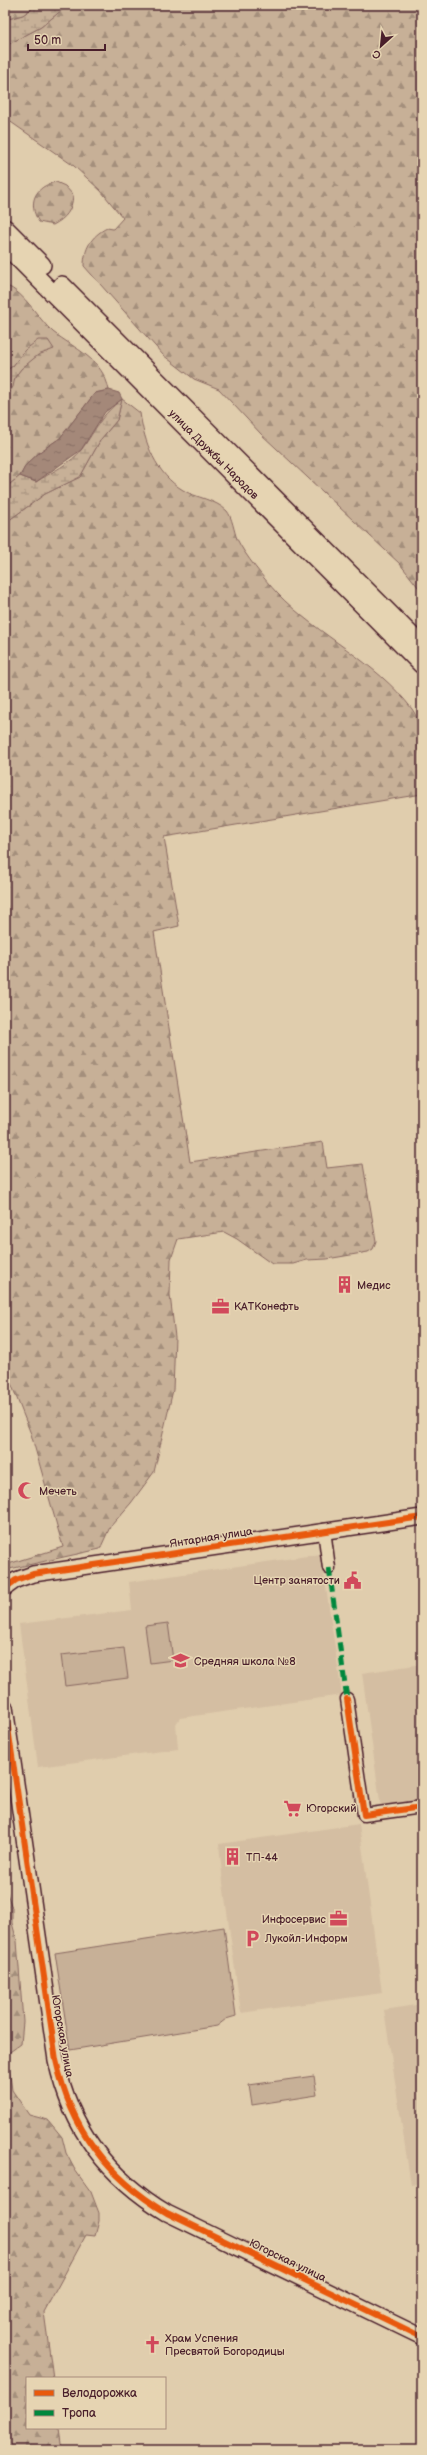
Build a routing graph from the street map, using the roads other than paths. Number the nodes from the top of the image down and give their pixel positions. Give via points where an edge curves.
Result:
1 (5, 228) edge
2 (5, 245) edge
3 (422, 646) edge
4 (422, 665) edge
5 (422, 1517) edge
6 (324, 1530) junction
7 (329, 1568) dead end
8 (5, 1587) edge
9 (347, 1699) dead end
10 (5, 1707) edge
11 (422, 1808) edge
12 (422, 2336) edge

1 - 3 main road, улица Дружбы Народов
2 - 4 main road, улица Дружбы Народов
5 - 6 street, Янтарная улица
6 - 7 street
6 - 8 street, Янтарная улица via 33,1574
9 - 11 street via 364,1815
10 - 12 street, Югорская улица via 56,2060 67,2102 95,2151 131,2189 167,2213

